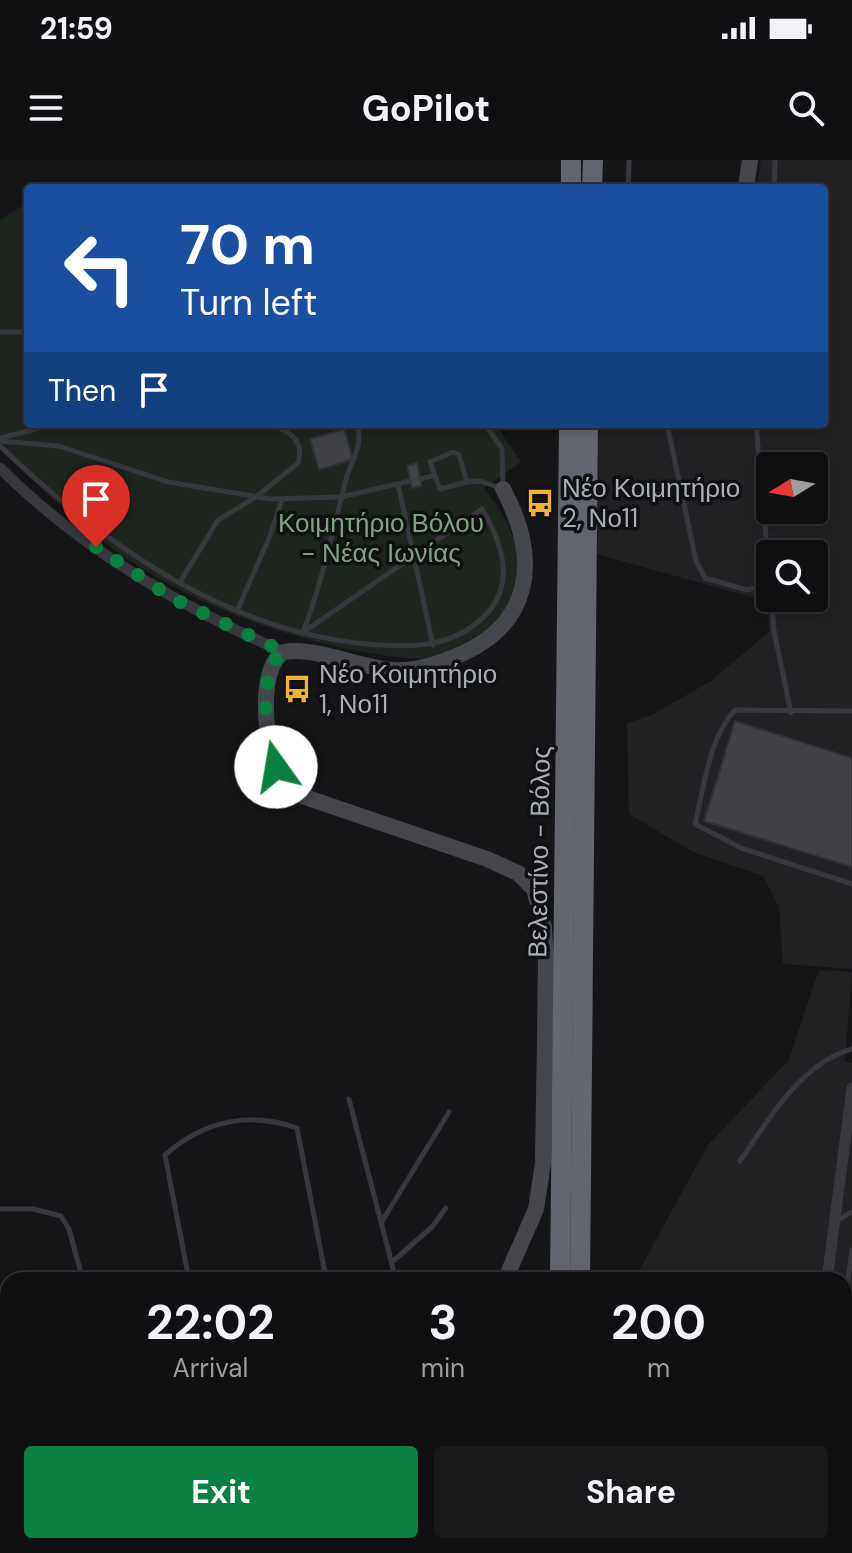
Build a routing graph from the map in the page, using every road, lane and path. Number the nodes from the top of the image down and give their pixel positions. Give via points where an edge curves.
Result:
1 (571, 160) edge
2 (593, 160) edge
3 (629, 160) edge
4 (750, 160) edge
5 (775, 160) edge
6 (571, 184) edge
7 (592, 184) edge
8 (628, 184) edge
9 (747, 184) edge
10 (774, 184) edge
11 (0, 332) edge
12 (24, 332) edge
13 (43, 428) edge
14 (276, 428) edge
15 (357, 428) edge
16 (488, 428) edge
17 (569, 428) edge
18 (588, 428) edge
19 (668, 428) edge
20 (756, 428) edge
21 (0, 442) edge
22 (0, 468) edge
23 (433, 476) junction
24 (420, 479) dead end
25 (410, 481) dead end
26 (467, 482) junction
27 (398, 484) junction
28 (503, 489) junction
29 (256, 497) junction
30 (341, 497) junction
31 (282, 499) junction
32 (766, 540) edge
33 (414, 557) junction
34 (180, 582) junction
35 (756, 587) edge
36 (237, 611) junction
37 (772, 612) edge
38 (302, 633) junction
39 (433, 645) junction
40 (284, 652) junction
41 (852, 711) edge
42 (791, 713) junction
43 (852, 884) edge
44 (852, 1049) edge
45 (852, 1088) edge
46 (349, 1099) dead end
47 (449, 1112) dead end
48 (740, 1161) dead end
49 (446, 1208) dead end
50 (0, 1209) edge
51 (852, 1212) edge
52 (835, 1221) junction
53 (381, 1224) junction
54 (852, 1250) edge
55 (391, 1262) junction
56 (81, 1272) edge
57 (187, 1272) edge
58 (325, 1272) edge
59 (394, 1272) edge
60 (509, 1272) edge
61 (560, 1272) edge
62 (580, 1272) edge
63 (828, 1272) edge
64 (849, 1272) edge

1 - 6 highway
2 - 7 highway
3 - 8 lane
4 - 9 street
5 - 10 lane
11 - 12 lane
13 - 21 lane
14 - 29 lane via 290,433 300,458
15 - 30 lane via 359,450
16 - 28 lane via 502,449
17 - 61 highway, Βελεστίνο - Βόλος
18 - 62 highway, Βελεστίνο - Βόλος
19 - 35 lane via 696,561 705,578 747,590
20 - 32 lane
21 - 29 lane via 59,446 168,482
21 - 34 lane via 76,516
22 - 40 street via 142,581
23 - 24 lane
23 - 26 lane via 440,489
23 - 26 lane via 431,461 455,452
25 - 27 lane
26 - 28 lane
27 - 30 lane
27 - 33 lane
28 - 40 street via 518,523 525,579 510,618 483,643 441,663 405,671
29 - 31 lane
29 - 34 lane via 211,527
30 - 31 lane
30 - 38 lane via 322,582
31 - 36 lane
33 - 38 lane
33 - 39 lane
33 - 39 lane via 482,509 498,535 501,590 496,602 466,632
34 - 36 lane
36 - 38 lane
37 - 42 lane
38 - 39 lane via 369,644
40 - 60 street via 269,670 267,726 272,758 288,786 316,802 504,866 528,881 537,897 546,966 543,1163 532,1221
41 - 42 lane
42 - 43 lane via 735,710 728,718 712,755 695,824 741,848
44 - 48 lane via 831,1055 809,1073
45 - 52 street
46 - 53 lane
47 - 53 lane
49 - 55 lane
50 - 56 lane via 61,1216
51 - 52 lane
52 - 63 street
53 - 55 lane
54 - 64 lane
55 - 59 lane
57 - 58 lane via 165,1155 201,1130 256,1119 297,1128

